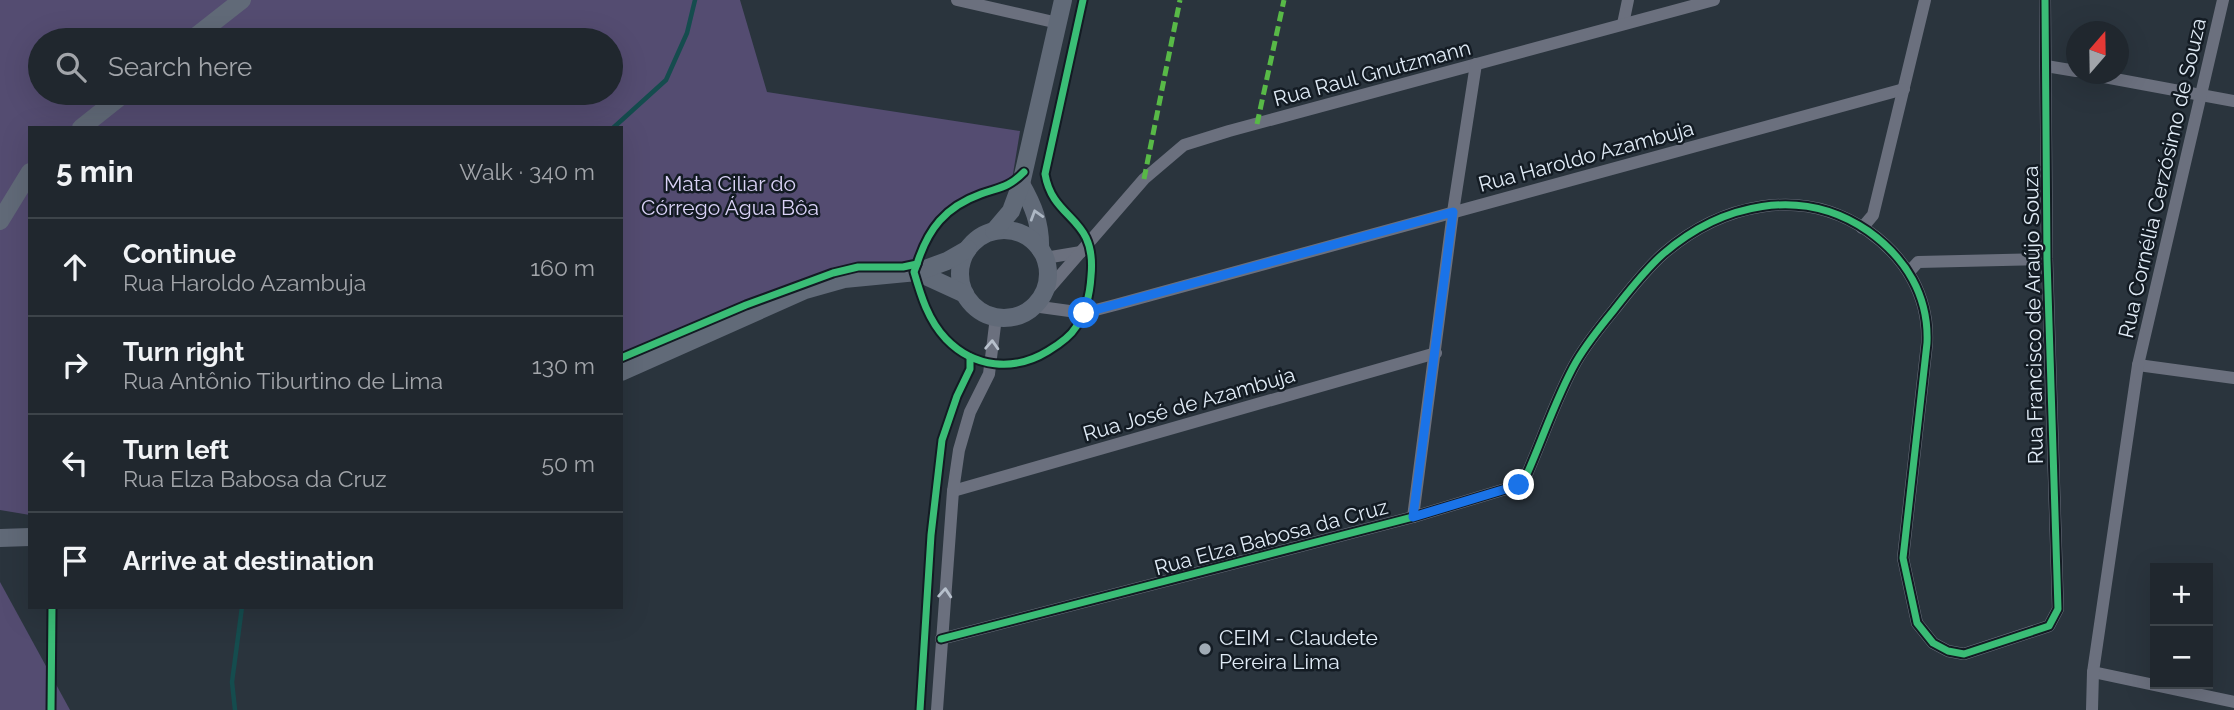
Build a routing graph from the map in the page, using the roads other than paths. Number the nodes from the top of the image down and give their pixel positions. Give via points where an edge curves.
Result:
1 (242, 0) edge
2 (957, 0) edge
3 (1063, 0) edge
4 (1628, 0) edge
5 (1714, 0) edge
6 (1925, 0) edge
7 (2045, 0) edge
8 (2223, 0) edge
9 (1058, 23) junction
10 (1623, 24) junction
11 (206, 28) edge
12 (1476, 64) junction
13 (2046, 66) junction
14 (2066, 69) edge
15 (2129, 81) edge
16 (1904, 89) junction
17 (2200, 94) junction
18 (2234, 101) edge
19 (110, 105) edge
20 (84, 126) edge
21 (28, 175) edge
22 (1021, 184) junction
23 (1453, 212) junction
24 (0, 221) edge
25 (1863, 228) junction
26 (994, 231) junction
27 (968, 248) junction
28 (1082, 252) junction
29 (1042, 253) junction
30 (2047, 258) junction
31 (918, 272) junction
32 (1909, 272) junction
33 (965, 294) junction
34 (1036, 303) junction
35 (996, 317) junction
36 (1436, 353) junction
37 (2138, 365) junction
38 (623, 371) edge
39 (2234, 378) edge
40 (953, 491) junction
41 (1413, 517) junction
42 (28, 537) edge
43 (0, 538) edge
44 (941, 639) junction
45 (1964, 654) joint
46 (2093, 672) junction
47 (2234, 702) edge
48 (937, 710) edge
49 (2092, 710) edge

1 - 11 street
2 - 9 street
3 - 9 street
4 - 10 street
5 - 10 street, Rua Raul Gnutzmann
6 - 16 street
7 - 13 street, Rua Francisco de Araújo Souza
8 - 17 street, Rua Cornélia Cerzósimo de Souza
9 - 22 street
10 - 12 street, Rua Raul Gnutzmann
12 - 23 street
12 - 28 street, Rua Raul Gnutzmann via 1184,145 1144,179
13 - 14 street
13 - 30 street, Rua Francisco de Araújo Souza
15 - 17 street
16 - 23 street, Rua Haroldo Azambuja
16 - 25 street via 1873,215
17 - 18 street
17 - 37 street, Rua Cornélia Cerzósimo de Souza
19 - 20 street
21 - 24 street
22 - 26 street via 1011,211
29 -> 22 street via 1038,221
23 - 34 street, Rua Haroldo Azambuja via 1084,313
23 - 36 street
25 - 32 street, Rua Elza Babosa da Cruz via 1888,247
25 - 41 street, Rua Elza Babosa da Cruz via 1827,211 1788,203 1736,214 1681,240 1647,269 1580,355 1519,485
26 - 27 street
26 - 29 street via 1020,233
27 - 31 street
27 - 33 street via 960,271
28 - 29 street
28 - 34 street, Rua Raul Gnutzmann
29 - 34 street via 1048,279
30 - 32 street via 1918,262
30 - 45 street, Rua Francisco de Araújo Souza via 2058,610 2049,626
31 - 33 street
31 - 38 street via 844,278 805,290
32 - 45 street, Rua Elza Babosa da Cruz via 1920,294 1927,331 1903,558 1921,630 1940,648
33 - 35 street
34 - 35 street via 1016,316
40 -> 35 street via 970,412 989,374
36 - 40 street, Rua José de Azambuja
36 - 41 street
37 - 39 street
37 - 46 street, Rua Cornélia Cerzósimo de Souza
44 -> 40 street
41 - 44 street, Rua Elza Babosa da Cruz
42 - 43 street
44 - 48 street
46 - 47 street
46 - 49 street, Rua Cornélia Cerzósimo de Souza

